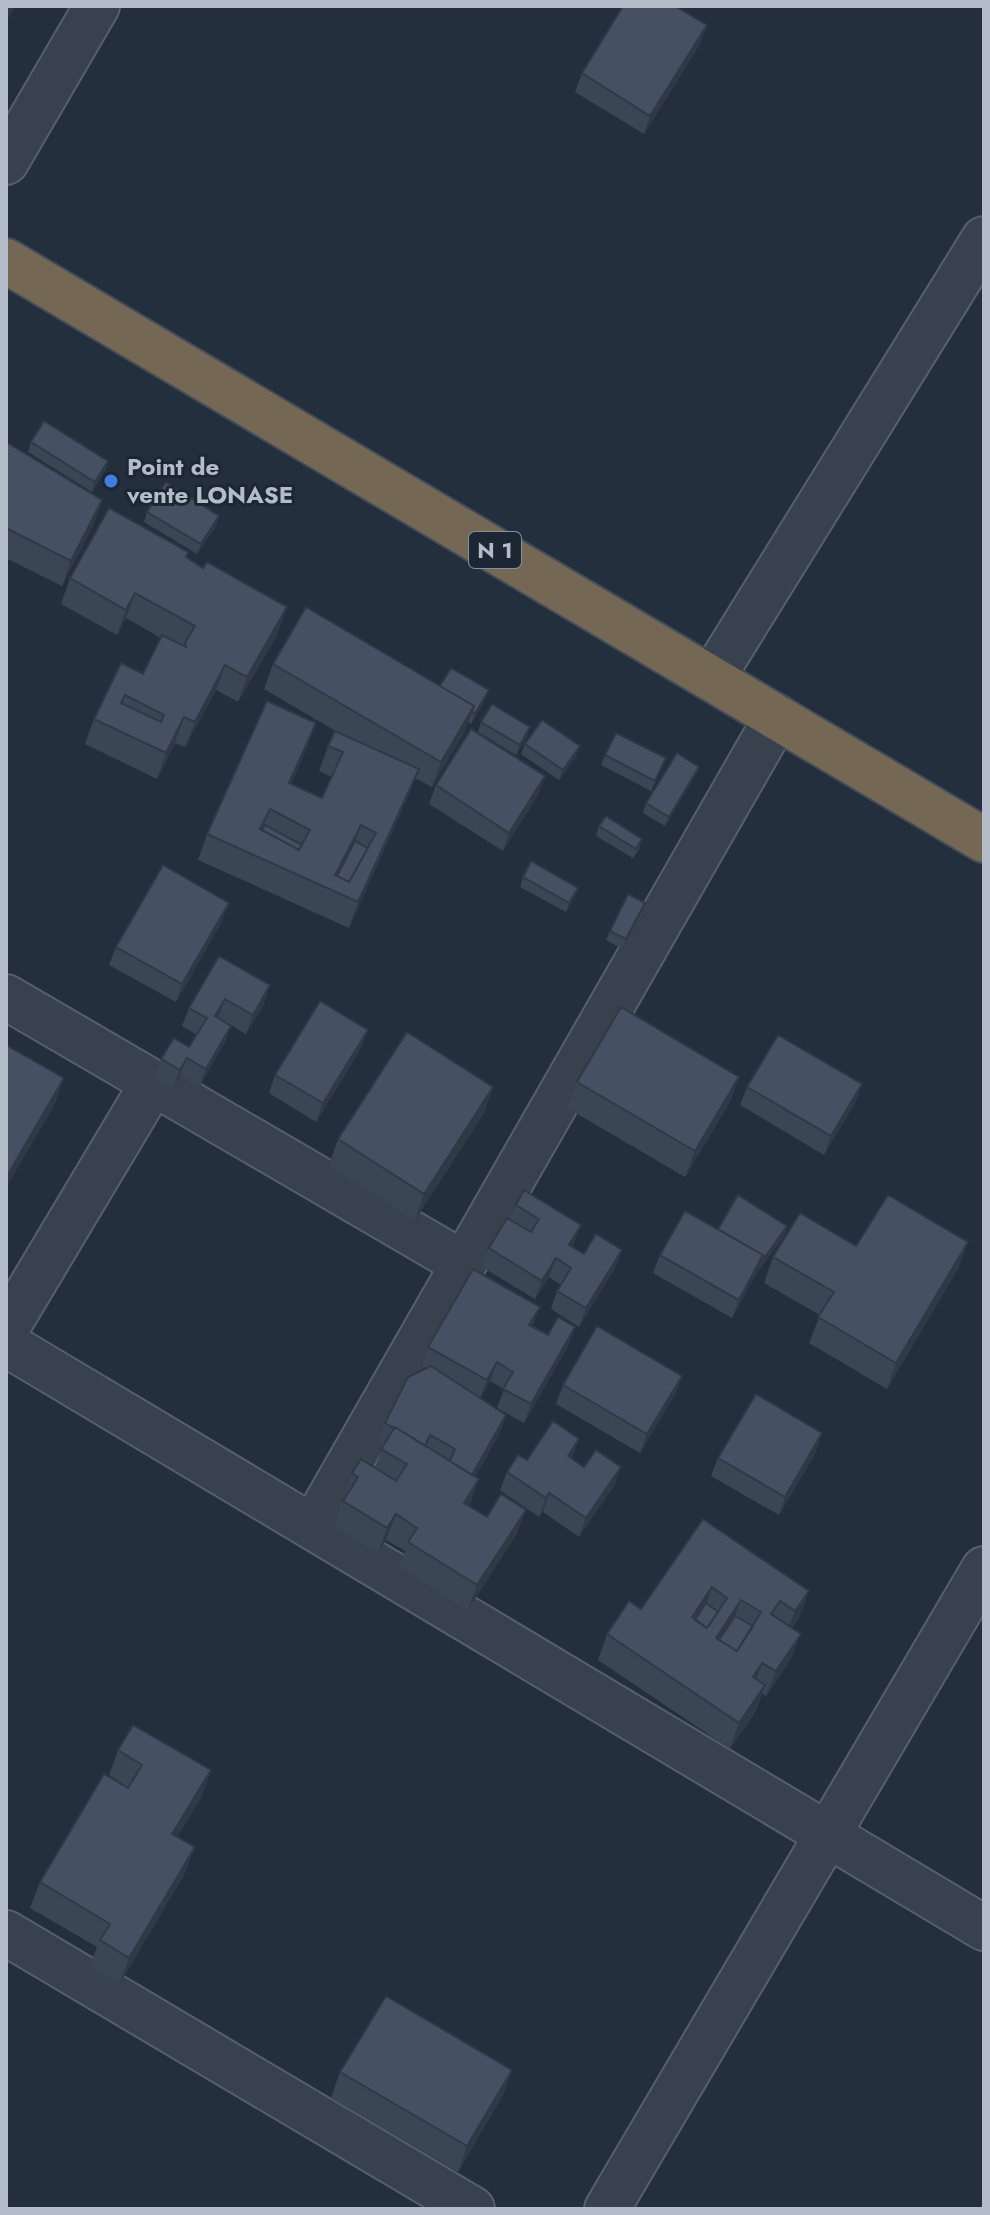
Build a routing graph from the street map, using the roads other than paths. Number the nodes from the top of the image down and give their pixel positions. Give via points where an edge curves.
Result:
1 (97, 6) edge
2 (6, 162) edge
3 (984, 239) edge
4 (6, 261) edge
5 (712, 678) junction
6 (777, 717) junction
7 (984, 840) edge
8 (6, 997) edge
9 (153, 1083) junction
10 (464, 1264) junction
11 (6, 1329) edge
12 (6, 1344) edge
13 (313, 1527) junction
14 (984, 1569) edge
15 (827, 1835) junction
16 (984, 1928) edge
17 (6, 1933) edge
18 (472, 2209) edge
19 (607, 2209) edge

1 - 2 street
3 - 5 street
4 - 5 highway, N 1
5 - 6 highway, N 1
6 - 7 highway, N 1
6 - 10 street
8 - 9 street
9 - 10 street
9 - 11 street
10 - 13 street
12 - 13 street
13 - 15 street
14 - 15 street
15 - 16 street
15 - 19 street
17 - 18 street

